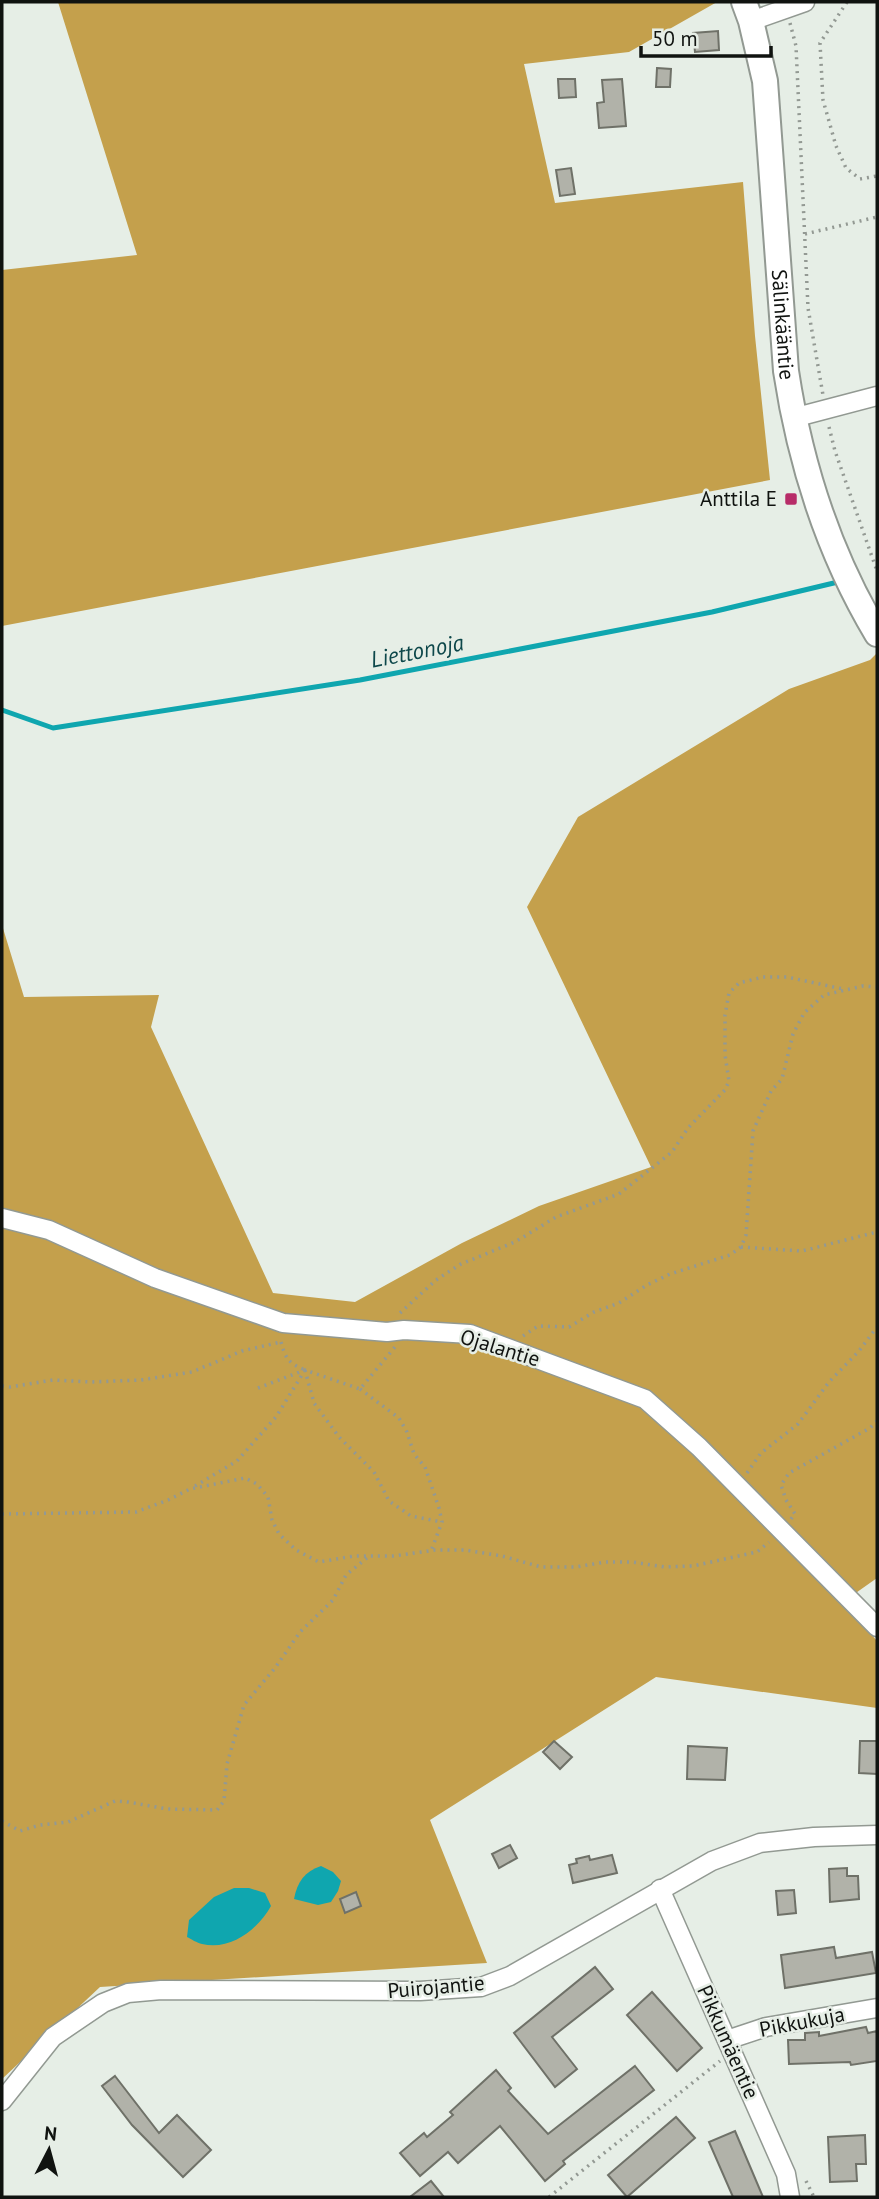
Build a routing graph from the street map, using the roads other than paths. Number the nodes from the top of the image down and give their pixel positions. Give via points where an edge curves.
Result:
1 (805, 2) edge
2 (748, 11) edge
3 (877, 396) edge
4 (793, 418) junction
5 (871, 609) edge
6 (877, 634) edge
7 (2, 1218) edge
8 (877, 1627) edge
9 (877, 1835) edge
10 (660, 1889) junction
11 (877, 2008) edge
12 (729, 2046) junction
13 (2, 2101) edge
14 (790, 2197) edge

1 - 2 street via 787,9
2 - 4 street, Sälinkääntie via 765,81
3 - 4 street
4 - 5 street, Sälinkääntie via 831,540
5 - 6 street, Sälinkääntie
7 - 8 street, Ojalantie via 49,1230 155,1278 283,1323 470,1334 645,1399 699,1447
9 - 10 street, Puirojantie via 760,1843 712,1861
10 - 12 street, Pikkumäentie
10 - 13 street, Puirojantie via 510,1976 481,1987 128,1993 103,2003 53,2037
11 - 12 street, Pikkukuja via 765,2027
12 - 14 street, Pikkumäentie via 786,2174

